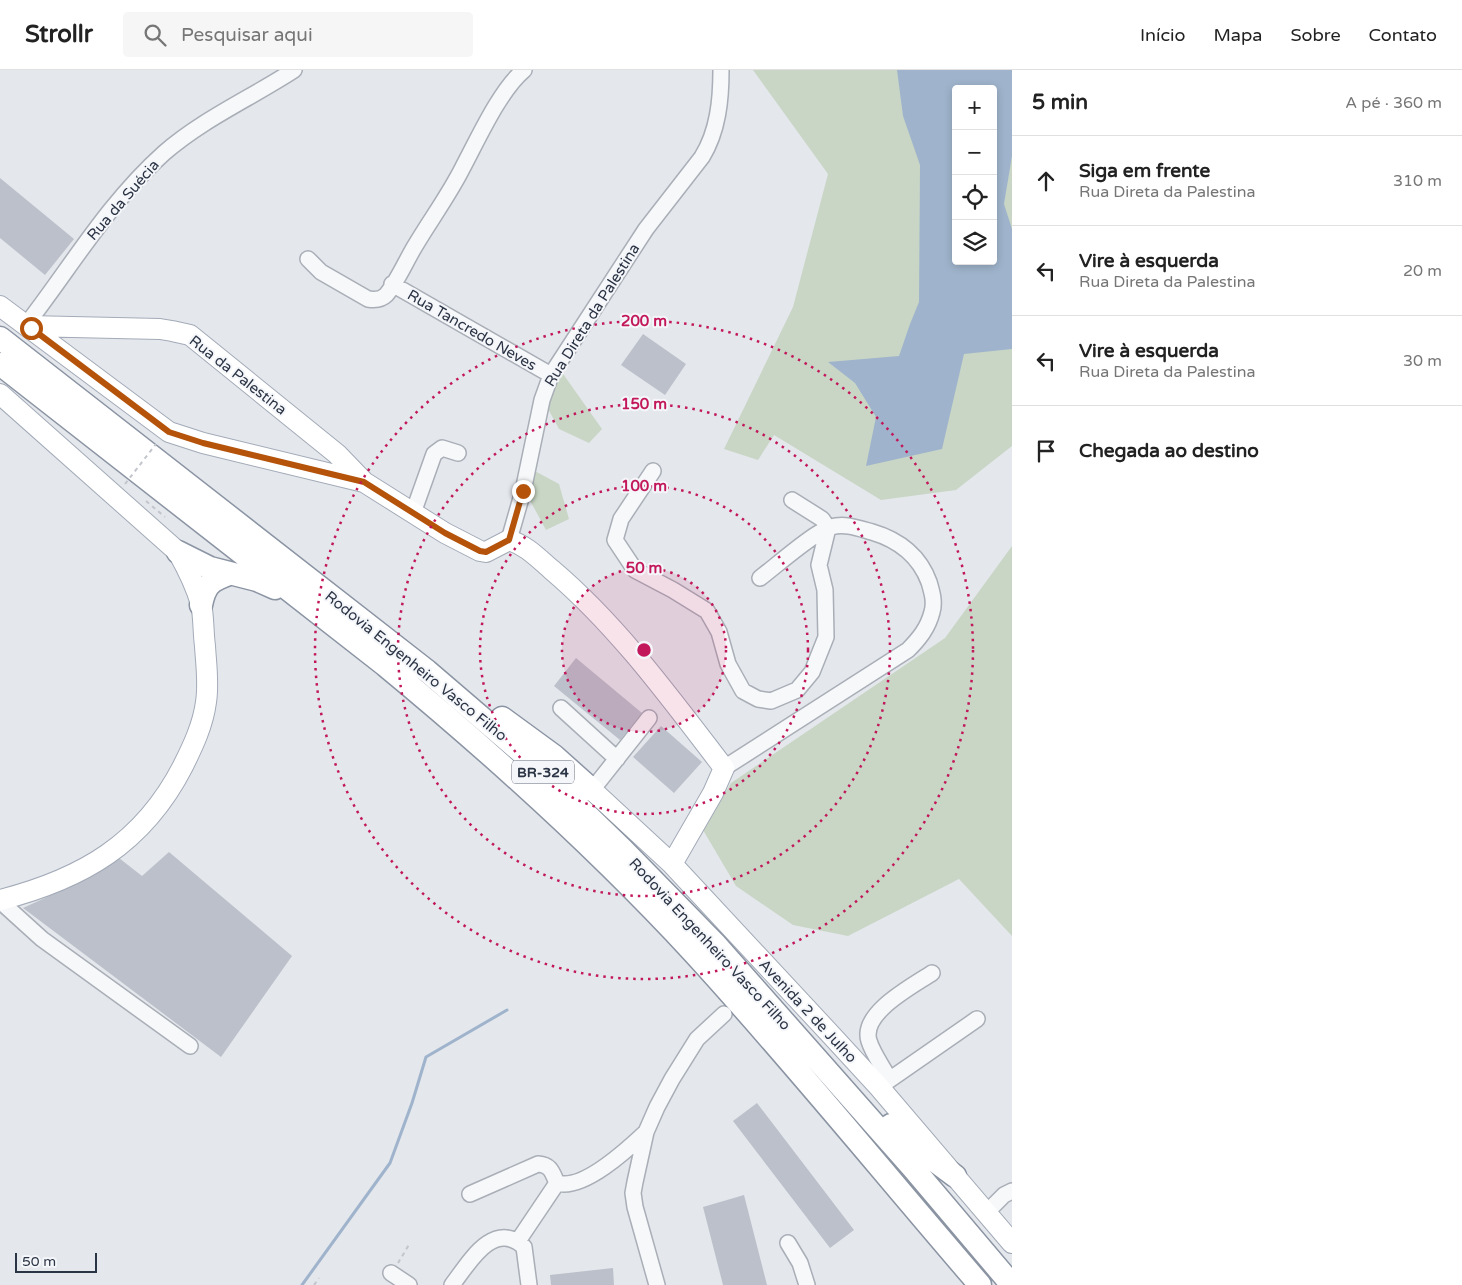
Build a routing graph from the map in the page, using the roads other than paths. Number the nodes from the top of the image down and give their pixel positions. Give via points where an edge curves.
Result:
1 (294, 70) edge
2 (524, 70) edge
3 (721, 70) edge
4 (308, 259) dead end
5 (392, 284) junction
6 (0, 306) edge
7 (27, 325) junction
8 (0, 338) edge
9 (0, 364) edge
10 (551, 375) junction
11 (0, 394) edge
12 (458, 454) dead end
13 (653, 471) dead end
14 (364, 482) junction
15 (792, 500) dead end
16 (413, 513) junction
17 (828, 528) junction
18 (509, 540) junction
19 (178, 552) junction
20 (229, 574) junction
21 (760, 578) dead end
22 (201, 605) junction
23 (367, 651) junction
24 (427, 671) junction
25 (561, 708) dead end
26 (649, 718) dead end
27 (617, 759) junction
28 (724, 768) junction
29 (592, 790) junction
30 (672, 864) junction
31 (0, 901) edge
32 (932, 973) dead end
33 (768, 1004) junction
34 (724, 1014) dead end
35 (977, 1019) dead end
36 (190, 1046) dead end
37 (884, 1083) junction
38 (646, 1132) junction
39 (955, 1176) junction
40 (557, 1183) junction
41 (1012, 1191) edge
42 (470, 1194) dead end
43 (987, 1212) junction
44 (518, 1242) junction
45 (788, 1243) dead end
46 (1012, 1243) edge
47 (391, 1273) dead end
48 (408, 1285) edge
49 (452, 1285) edge
50 (529, 1285) edge
51 (657, 1285) edge
52 (807, 1285) edge
53 (980, 1285) edge
54 (1012, 1285) edge

1 - 7 street, Rua da Suécia via 225,109 165,152 145,171 96,228
2 - 5 street via 512,83 472,146 442,206
3 - 10 street, Rua Direta da Palestina via 716,123 709,146 646,229
4 - 5 street via 321,272 368,299 386,296
5 - 10 street, Rua Tancredo Neves
6 - 7 main road
7 - 14 main road via 169,432
7 - 14 main road, Rua da Palestina via 160,329 190,335 337,454
8 - 24 highway, Rodovia Engenheiro Vasco Filho / BR-324
9 - 23 highway, Rodovia Engenheiro Vasco Filho / BR-324
10 - 18 street, Rua Direta da Palestina via 542,400
11 - 19 main road
12 - 16 street via 442,448 434,454
13 - 17 street via 621,518 615,540 635,570 707,611 719,632 728,664 743,691 758,699 772,701 797,690 812,672 826,637 825,590 820,565
14 - 16 main road
15 - 17 street via 822,519
16 - 18 main road via 480,551 486,552
17 - 21 street
17 - 28 street via 856,527 899,543 910,552 926,574 933,594 933,610 928,624 908,650
18 - 28 main road via 530,551 610,624
19 - 20 highway
19 - 22 main road
20 - 22 highway via 209,584
20 - 23 highway via 257,580 280,591 345,641
22 - 31 main road via 208,679 206,703 191,752 164,798 126,841 107,856 70,877
23 - 53 highway, Rodovia Engenheiro Vasco Filho / BR-324 via 447,716 637,894 732,996
24 - 29 highway via 509,723 554,756
24 - 33 highway, Rodovia Engenheiro Vasco Filho / BR-324 via 526,756 623,850 716,945
25 - 27 street
26 - 27 street
27 - 29 street
28 - 30 main road
29 - 30 main road, Avenida 2 de Julho
30 - 37 main road, Avenida 2 de Julho
31 - 36 street via 42,939
32 - 37 street via 884,1006 870,1023 869,1041
33 - 39 highway via 796,1024 900,1135
33 - 54 highway, Rodovia Engenheiro Vasco Filho / BR-324
34 - 38 street via 698,1039 672,1079
35 - 37 street
37 - 39 main road, Avenida 2 de Julho
38 - 40 street via 596,1173 567,1185
38 - 51 street via 633,1193
39 - 43 main road, Avenida 2 de Julho
40 - 42 street via 551,1168 538,1164
40 - 44 street
41 - 43 street
43 - 46 main road, Avenida 2 de Julho
44 - 49 street via 502,1238 492,1240 480,1248
44 - 50 street via 524,1247
45 - 52 street via 800,1263
47 - 48 street

